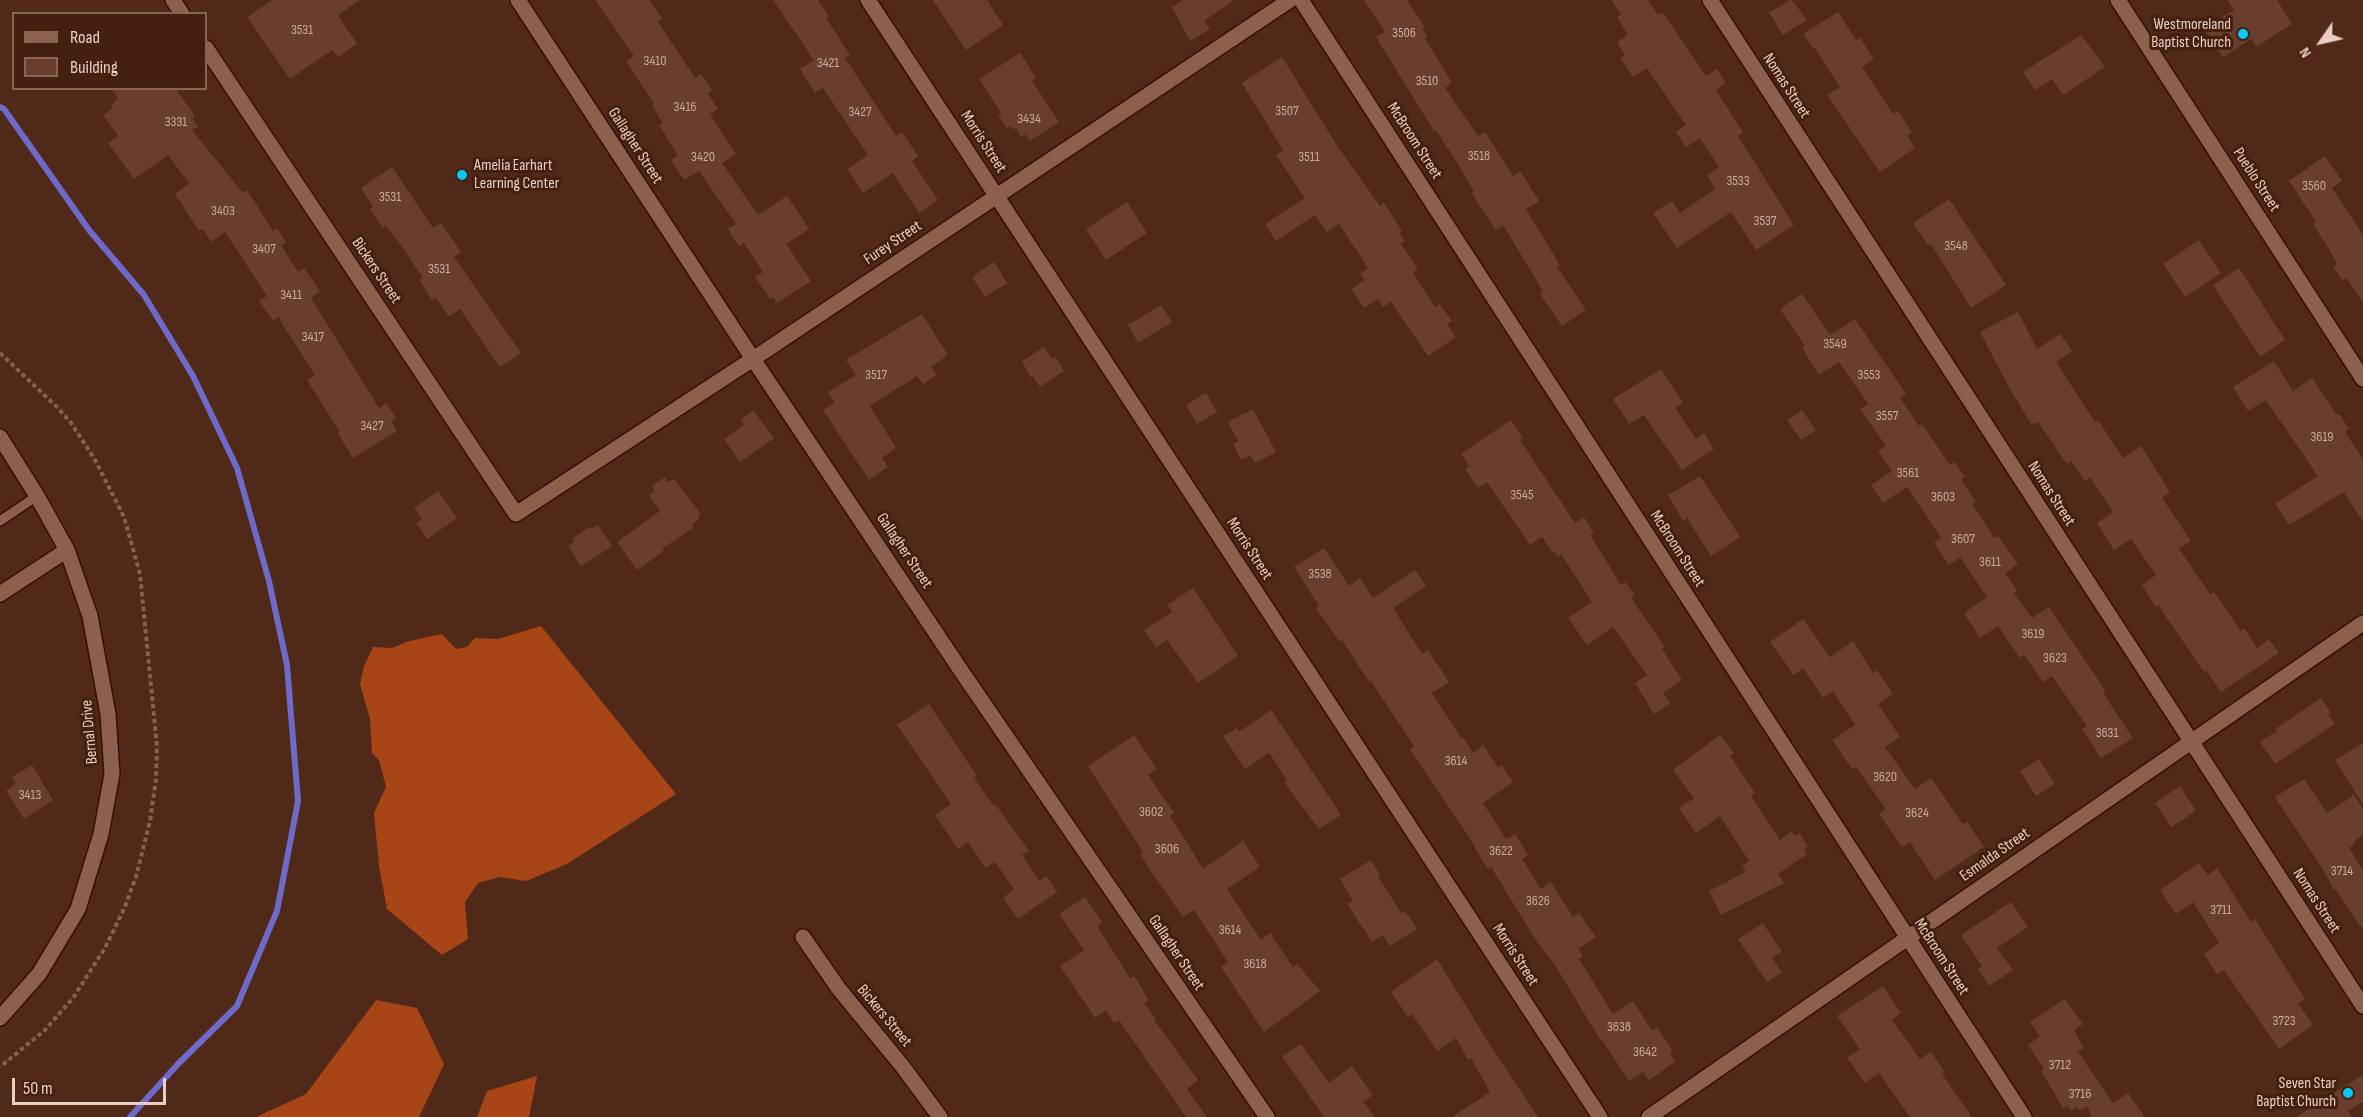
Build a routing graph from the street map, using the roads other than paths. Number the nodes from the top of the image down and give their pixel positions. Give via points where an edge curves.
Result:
1 (519, 0) edge
2 (868, 0) edge
3 (1290, 0) edge
4 (1302, 0) edge
5 (1710, 0) edge
6 (2118, 0) edge
7 (207, 50) edge
8 (997, 195) junction
9 (753, 359) junction
10 (2363, 379) edge
11 (0, 437) edge
12 (37, 496) junction
13 (516, 514) joint
14 (0, 521) edge
15 (67, 550) junction
16 (0, 594) edge
17 (2363, 623) edge
18 (2189, 741) junction
19 (803, 937) dead end
20 (1908, 939) junction
21 (2363, 1006) edge
22 (0, 1018) edge
23 (940, 1117) edge
24 (1267, 1117) edge
25 (1600, 1117) edge
26 (1649, 1117) edge
27 (2024, 1117) edge

1 - 9 street, Gallagher Street
2 - 8 street, Morris Street
3 - 8 street, Furey Street
4 - 20 street, McBroom Street
5 - 18 street, Nomas Street
6 - 10 street, Pueblo Street
7 - 13 street, Bickers Street
8 - 9 street, Furey Street
8 - 25 street, Morris Street
9 - 13 street, Furey Street
9 - 24 street, Gallagher Street
11 - 12 street, Bernal Drive
12 - 14 lane
12 - 15 street, Bernal Drive
15 - 16 street
15 - 22 street, Bernal Drive via 90,616 100,664 112,774 102,834 78,909 39,974
17 - 18 street, Esmalda Street
18 - 20 street, Esmalda Street
18 - 21 street, Nomas Street
19 - 23 street, Bickers Street
20 - 26 street, Esmalda Street
20 - 27 street, McBroom Street

